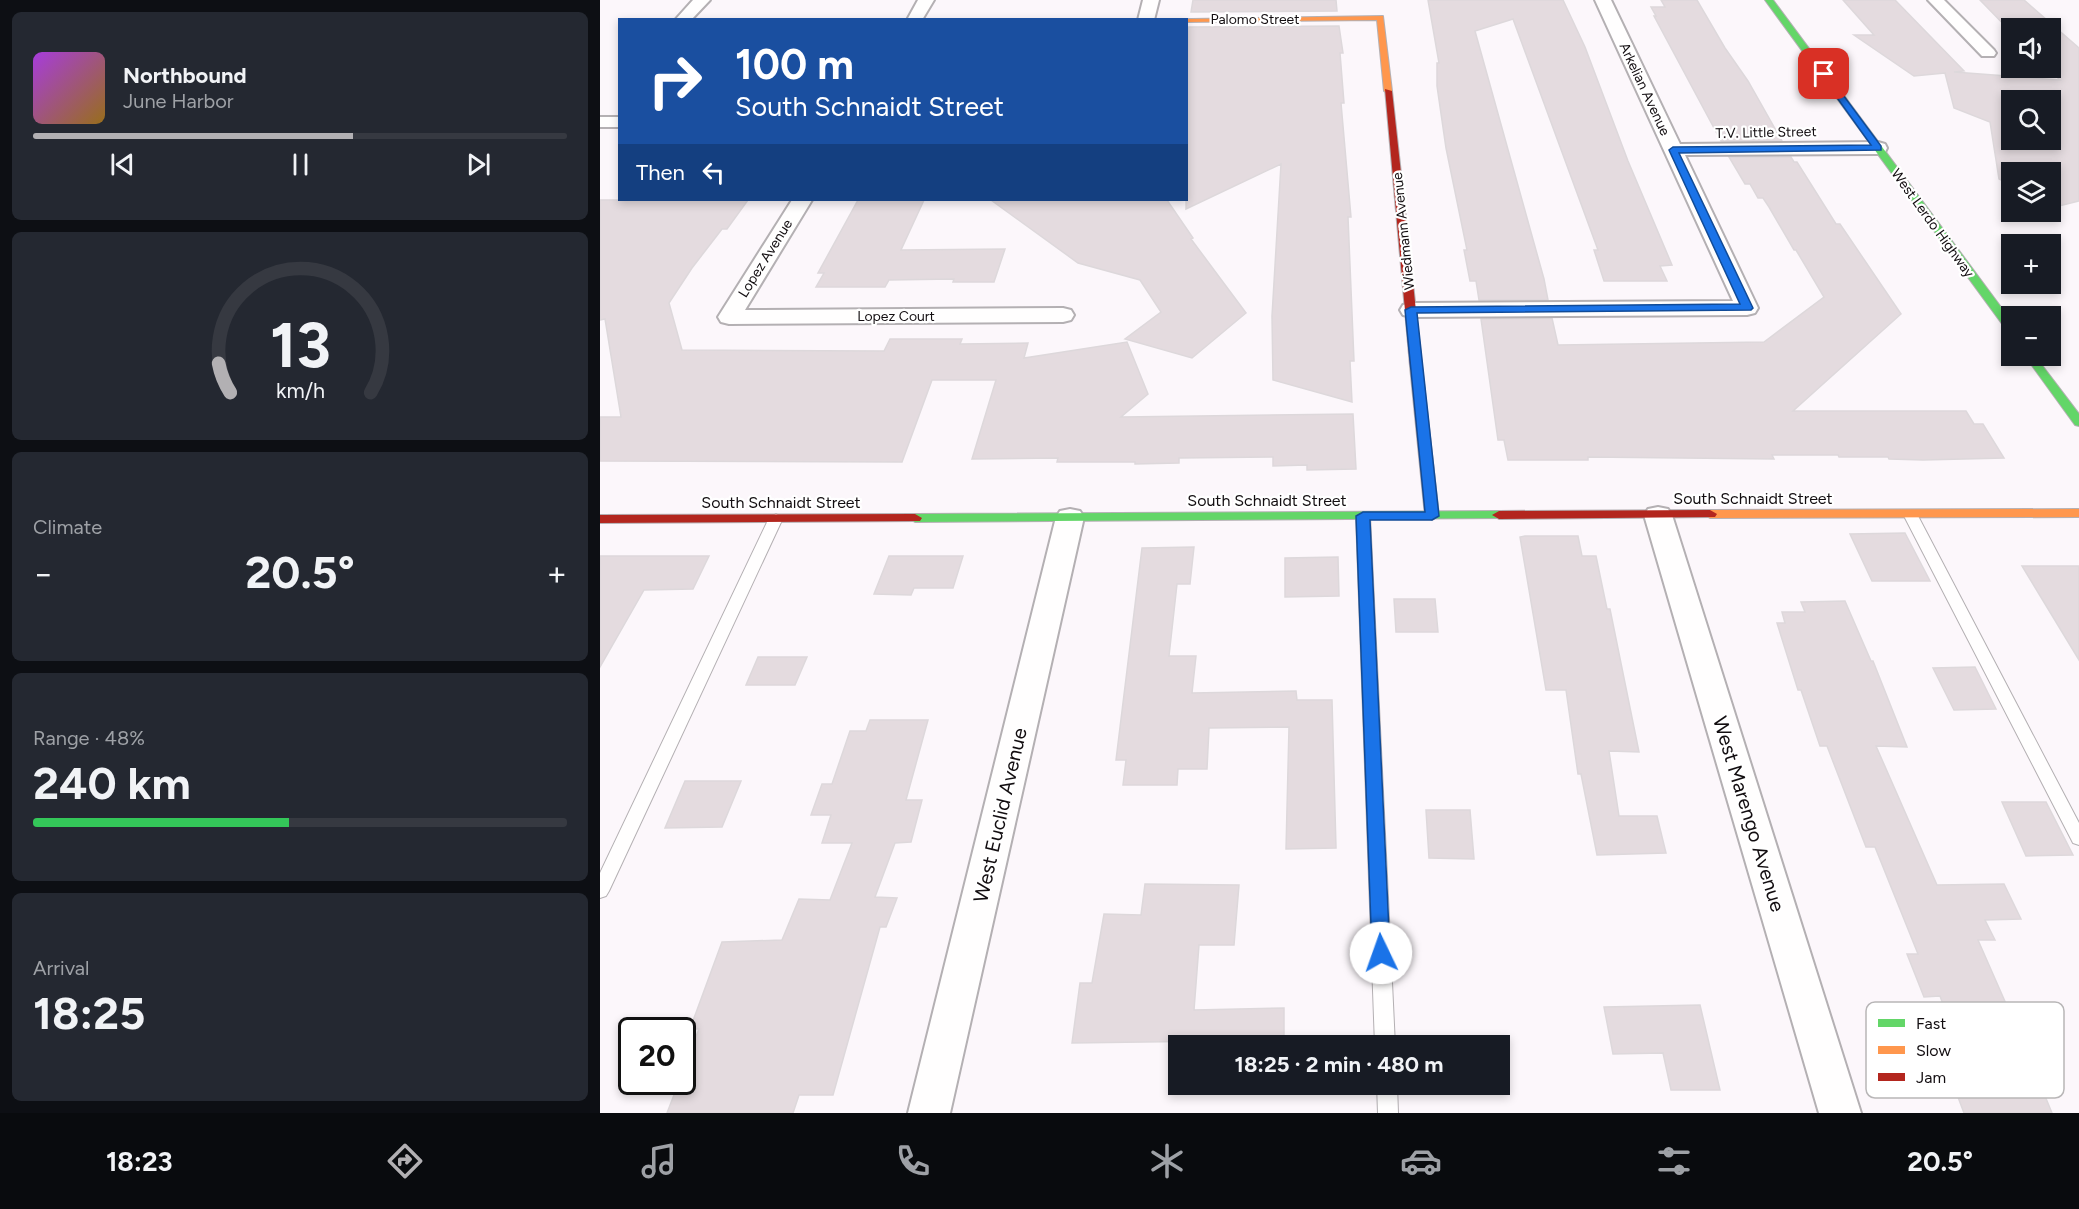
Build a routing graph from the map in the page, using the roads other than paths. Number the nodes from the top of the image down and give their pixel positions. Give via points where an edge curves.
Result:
1 (702, 0) edge
2 (926, 0) edge
3 (1151, 0) edge
4 (1603, 0) edge
5 (1769, 0) edge
6 (1936, 0) edge
7 (684, 18) edge
8 (915, 18) edge
9 (1146, 18) edge
10 (1380, 18) joint
11 (1188, 19) edge
12 (1988, 53) dead end
13 (600, 122) edge
14 (618, 122) edge
15 (1866, 131) junction
16 (1670, 142) junction
17 (1878, 148) junction
18 (801, 201) edge
19 (1411, 310) junction
20 (1063, 315) dead end
21 (2001, 315) edge
22 (729, 317) joint
23 (2037, 366) edge
24 (2079, 422) edge
25 (2079, 513) edge
26 (1658, 514) junction
27 (1910, 514) junction
28 (1363, 516) junction
29 (1432, 516) junction
30 (1070, 517) junction
31 (776, 518) junction
32 (600, 519) edge
33 (2079, 839) edge
34 (600, 891) edge
35 (1385, 1035) edge
36 (1387, 1095) edge
37 (929, 1113) edge
38 (1388, 1113) edge
39 (1840, 1113) edge

1 - 7 street
2 - 8 street
3 - 9 street
4 - 16 street, Arkelian Avenue
5 - 15 street, West Lerdo Highway
6 - 12 street
10 - 11 street, Palomo Street
10 - 19 street, Wiedmann Avenue
13 - 14 street
15 - 16 street, T.V. Little Street
15 - 17 street, West Lerdo Highway
16 - 17 street, T.V. Little Street
16 - 19 street, Arkelian Avenue via 1747,308
17 - 21 street, West Lerdo Highway
18 - 22 street, Lopez Avenue
19 - 29 street, Wiedmann Avenue
20 - 22 street, Lopez Court
23 - 24 street
25 - 27 street, South Schnaidt Street
26 - 27 street, South Schnaidt Street
26 - 29 street, South Schnaidt Street
26 - 39 street, West Marengo Avenue
27 - 33 lane
28 - 29 street, South Schnaidt Street
28 - 30 street, South Schnaidt Street
28 - 35 lane
30 - 31 street, South Schnaidt Street
30 - 37 street, West Euclid Avenue
31 - 32 street, South Schnaidt Street
31 - 34 lane
36 - 38 lane

